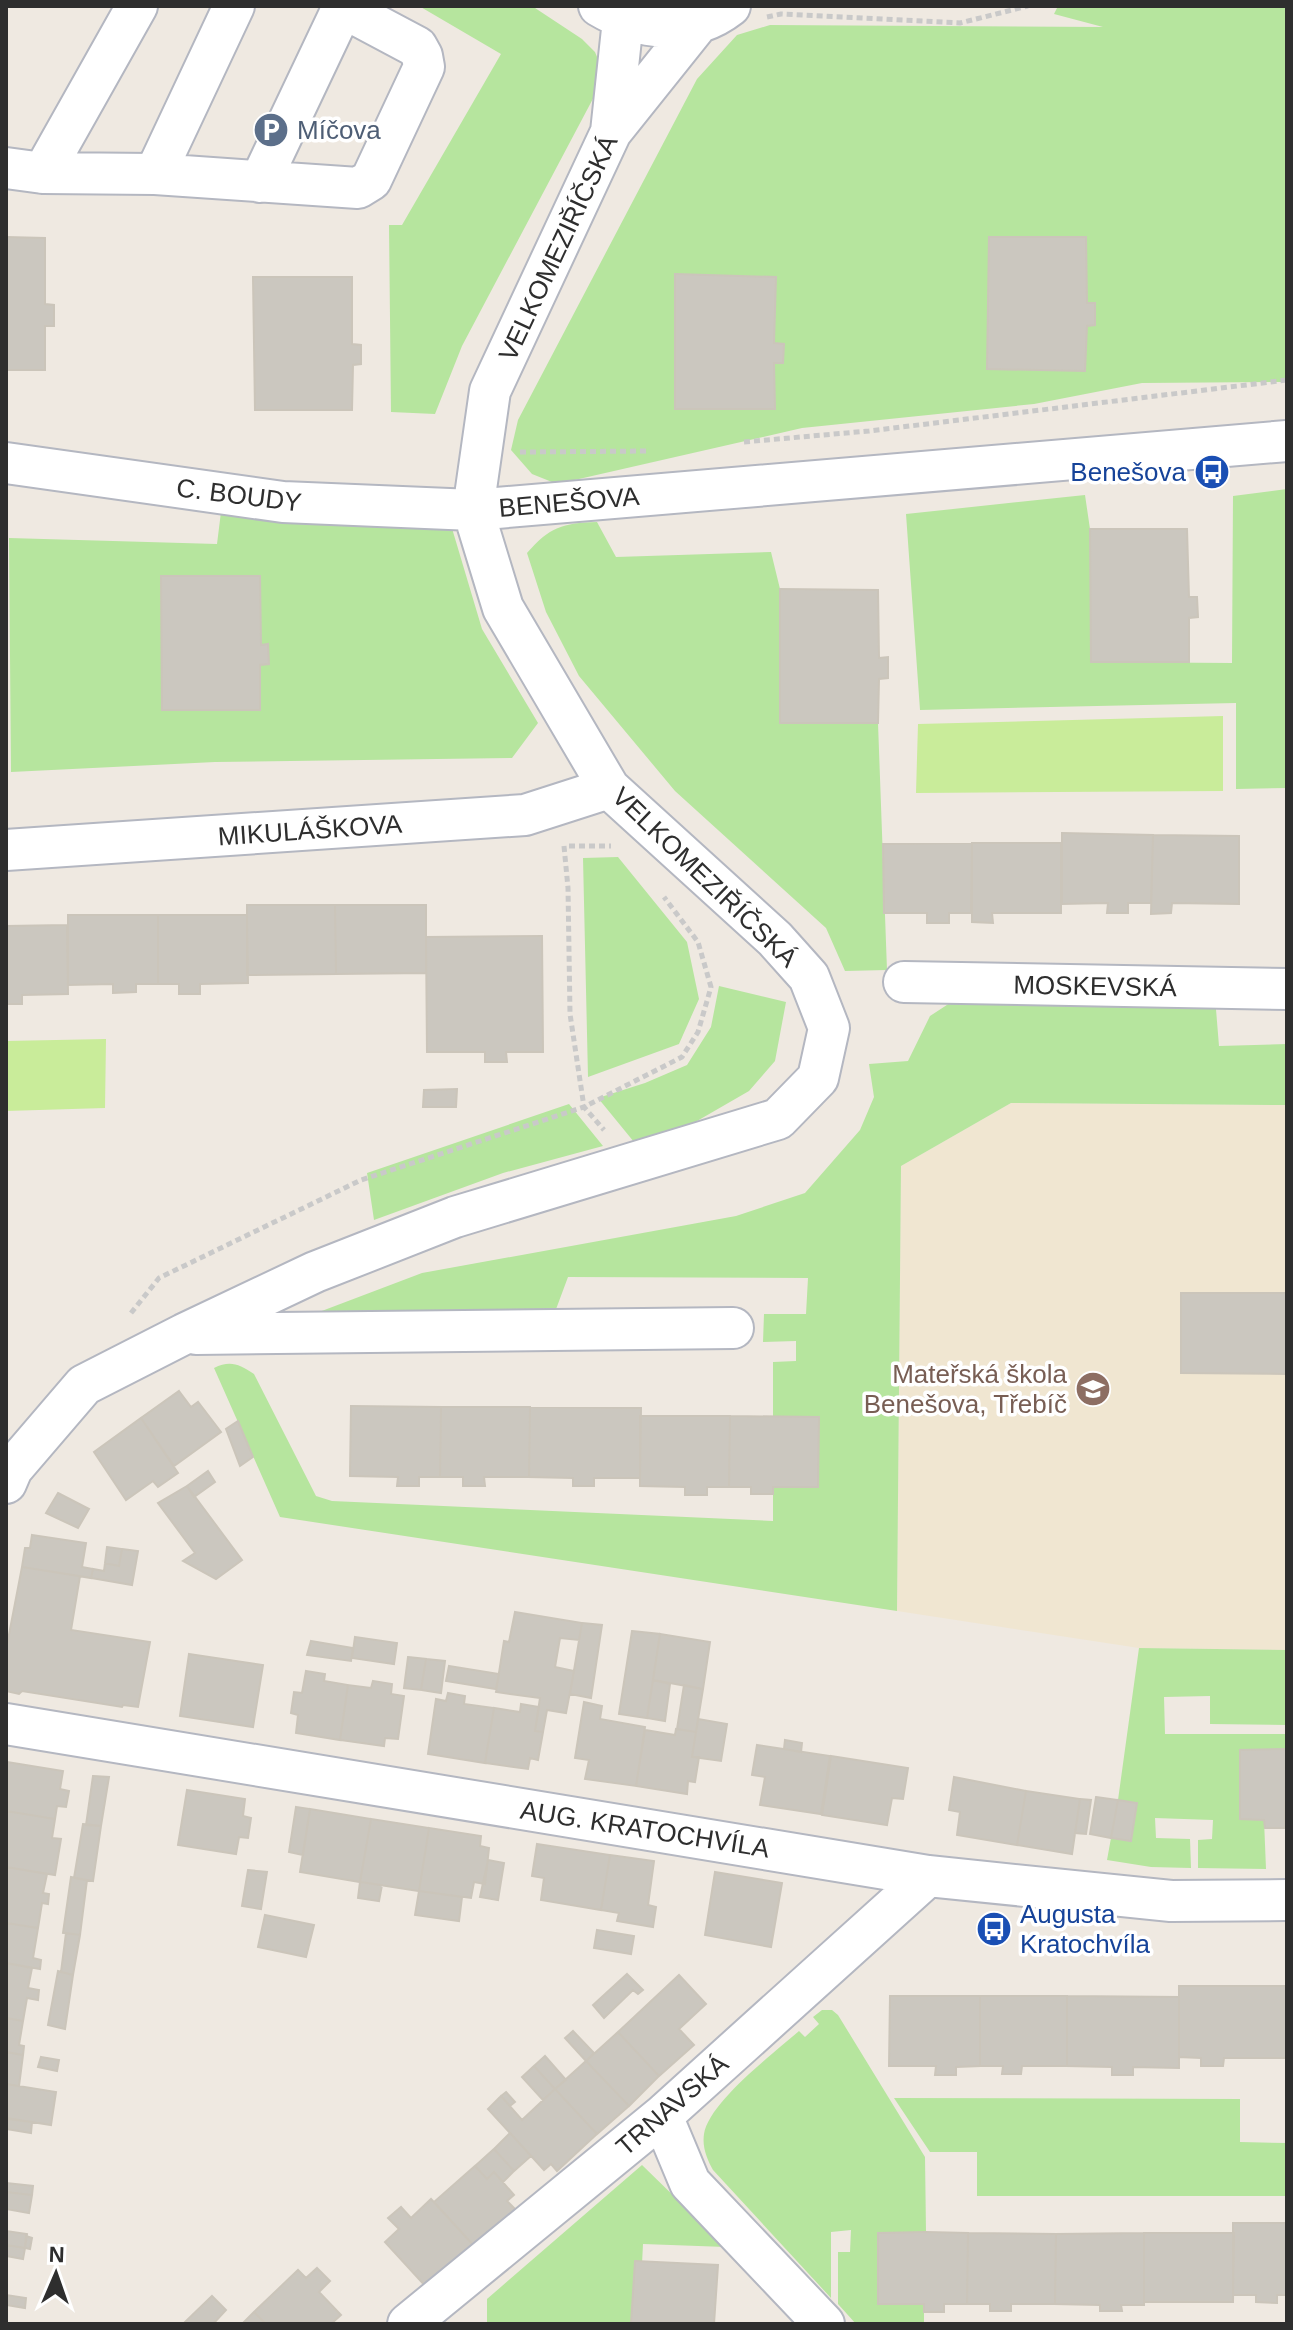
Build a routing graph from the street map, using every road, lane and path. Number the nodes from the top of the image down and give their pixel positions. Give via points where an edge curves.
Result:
1 (137, 6) edge
2 (234, 6) edge
3 (1028, 6) edge
4 (342, 7) edge
5 (611, 13) edge
6 (732, 15) edge
7 (611, 132) junction
8 (24, 171) edge
9 (155, 174) junction
10 (260, 182) junction
11 (1287, 380) edge
12 (520, 439) dead end
13 (1287, 441) edge
14 (728, 444) dead end
15 (666, 449) dead end
16 (6, 463) edge
17 (473, 510) junction
18 (609, 788) junction
19 (564, 846) junction
20 (625, 846) dead end
21 (549, 847) dead end
22 (6, 850) edge
23 (662, 894) dead end
24 (904, 982) dead end
25 (1287, 989) edge
26 (584, 1107) junction
27 (635, 1164) junction
28 (130, 1315) dead end
29 (733, 1328) dead end
30 (184, 1334) junction
31 (6, 1483) edge
32 (6, 1724) edge
33 (928, 1876) junction
34 (1287, 1900) edge
35 (662, 2116) junction
36 (408, 2324) edge
37 (824, 2324) edge

1 - 8 street
2 - 9 street
3 - 6 path via 960,23
4 - 10 street
4 - 10 street via 417,47 424,67 371,180 358,188
5 - 6 street via 661,28
5 - 7 street
6 - 7 street, VELKOMEZIŘÍČSKÁ
7 - 17 street, VELKOMEZIŘÍČSKÁ via 490,391
8 - 9 street
9 - 10 street
11 - 14 path
12 - 15 path via 520,452
13 - 17 street, BENEŠOVA
16 - 17 street, C. BOUDY via 283,502
17 - 18 street, VELKOMEZIŘÍČSKÁ via 503,608
18 - 22 street, MIKULÁŠKOVA via 525,815
18 - 27 street, VELKOMEZIŘÍČSKÁ via 775,939 809,977 829,1028 818,1078 778,1119
19 - 20 path
19 - 21 path
19 - 26 path via 570,1014
23 - 26 path via 698,942 711,987 698,1032 682,1057
24 - 25 street, MOSKEVSKÁ
26 - 27 path
26 - 28 path via 361,1180 159,1278
27 - 30 street, VELKOMEZIŘÍČSKÁ via 455,1217 315,1272
29 - 30 street, VELKOMEZIŘÍČSKÁ
30 - 31 street, VELKOMEZIŘÍČSKÁ via 84,1385 12,1469
32 - 33 street, AUG. KRATOCHVÍLA
33 - 34 street, AUG. KRATOCHVÍLA via 1171,1901
33 - 35 street, TRNAVSKÁ
35 - 36 street, TRNAVSKÁ
35 - 37 street via 690,2183

